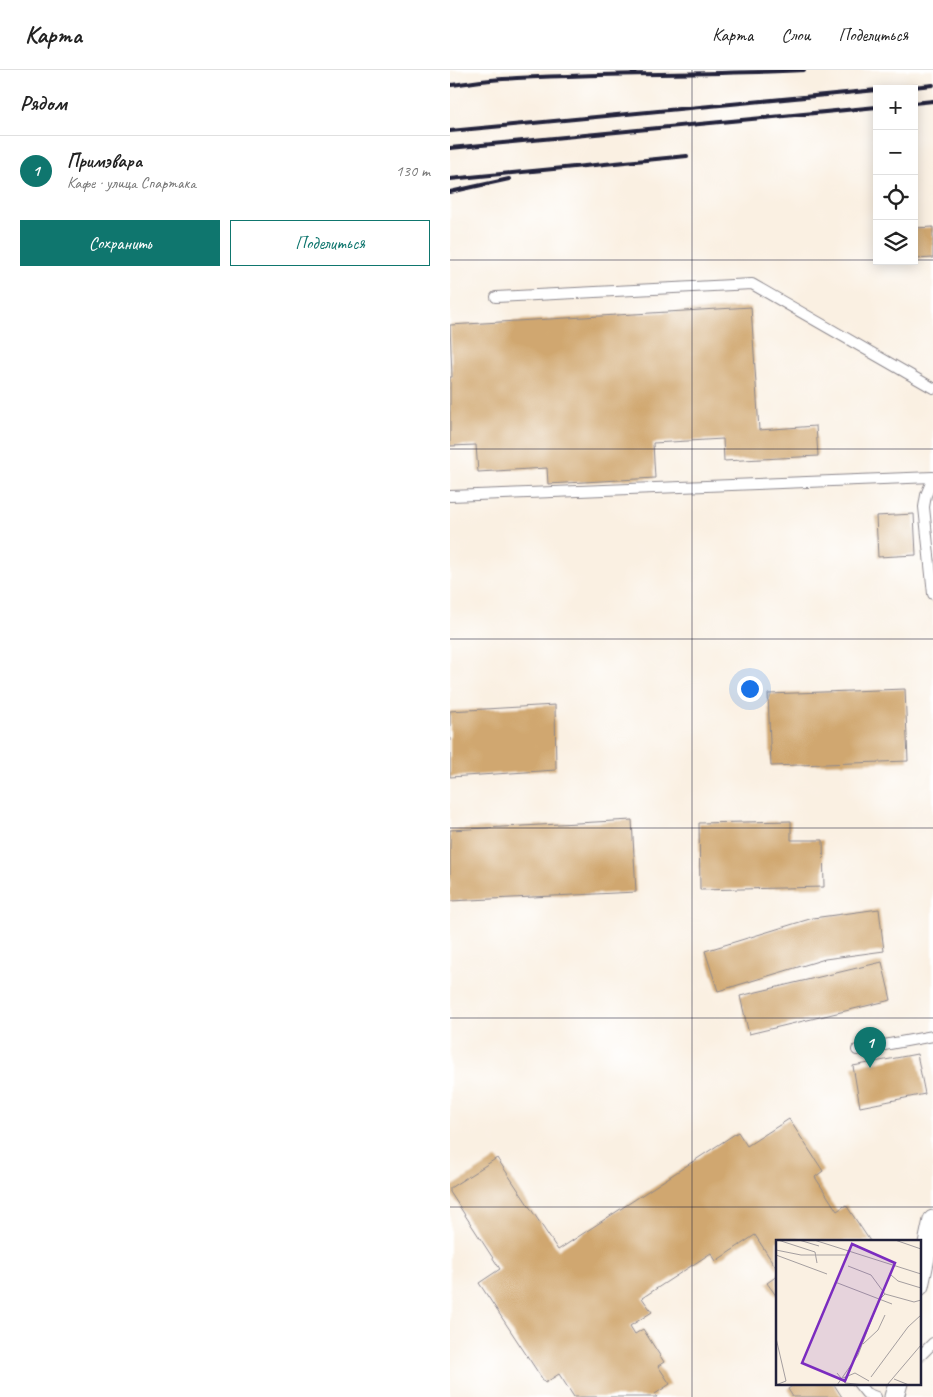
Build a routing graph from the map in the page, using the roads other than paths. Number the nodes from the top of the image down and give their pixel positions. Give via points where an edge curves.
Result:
1 (496, 297) dead end
2 (933, 388) edge
3 (933, 478) edge
4 (450, 496) edge
5 (933, 594) edge
6 (933, 1036) edge
7 (857, 1050) dead end
8 (933, 1220) edge
9 (920, 1281) edge
10 (933, 1343) edge
11 (920, 1356) edge
12 (859, 1384) edge
13 (898, 1384) edge
14 (876, 1397) edge
15 (894, 1397) edge

1 - 2 lane via 752,284
3 - 4 lane
3 - 5 lane via 924,507
6 - 7 lane
8 - 9 street
10 - 11 lane
12 - 14 lane via 866,1393
13 - 15 street

